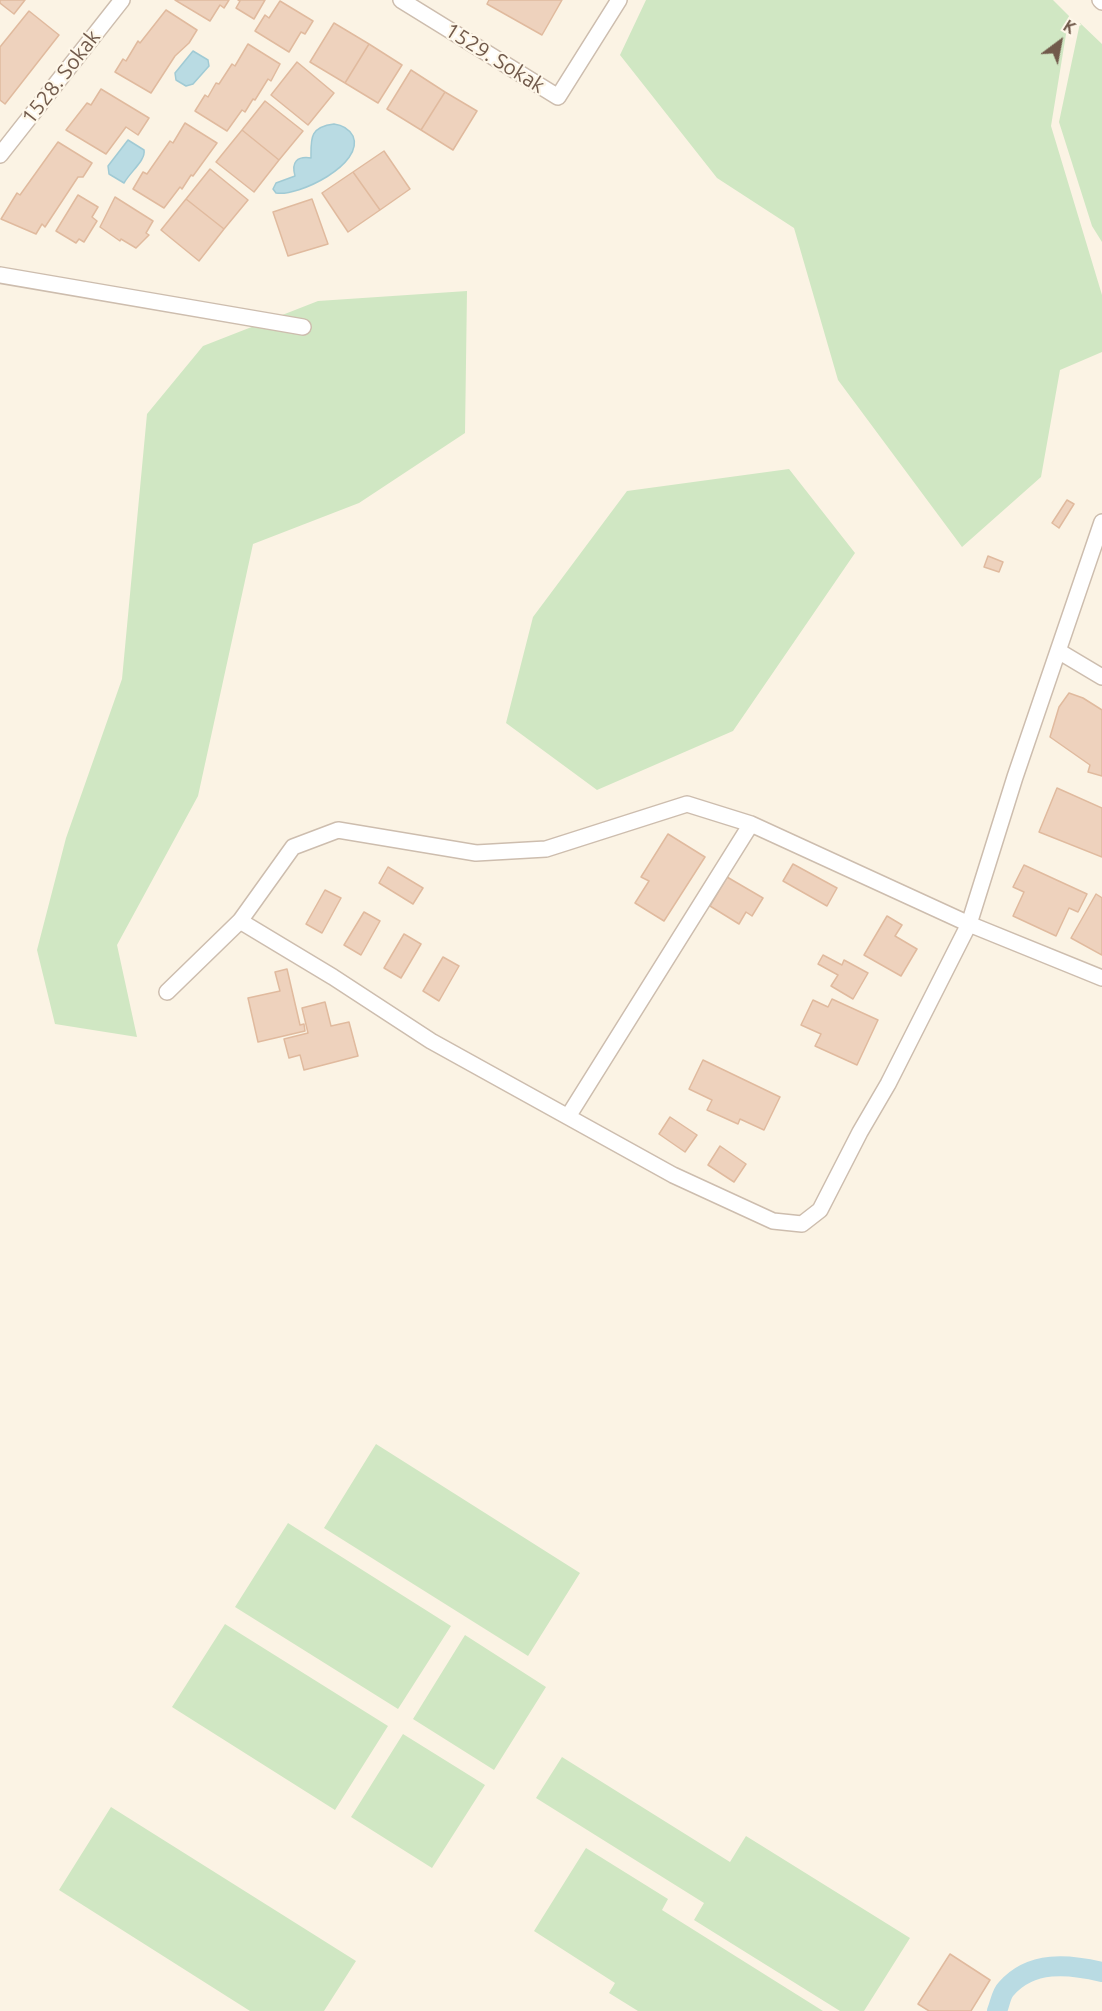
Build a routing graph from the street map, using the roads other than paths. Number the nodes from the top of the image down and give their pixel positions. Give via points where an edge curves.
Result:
1 (122, 0) edge
2 (401, 0) edge
3 (619, 0) edge
4 (0, 155) edge
5 (0, 275) edge
6 (303, 327) dead end
7 (1102, 522) edge
8 (1060, 652) junction
9 (1102, 677) edge
10 (751, 824) junction
11 (240, 921) junction
12 (969, 924) junction
13 (1102, 978) edge
14 (167, 992) dead end
15 (569, 1115) junction

1 - 4 street, 1528. Sokak
2 - 3 street, 1529. Sokak via 558,97
5 - 6 street
7 - 8 street
8 - 9 street
8 - 12 street via 1015,777
10 - 11 street via 687,804 546,849 476,853 338,830 293,847
10 - 12 street
10 - 15 street
11 - 14 street
11 - 15 street via 431,1041
12 - 13 street
12 - 15 street via 820,1210 802,1224 773,1221 731,1204

